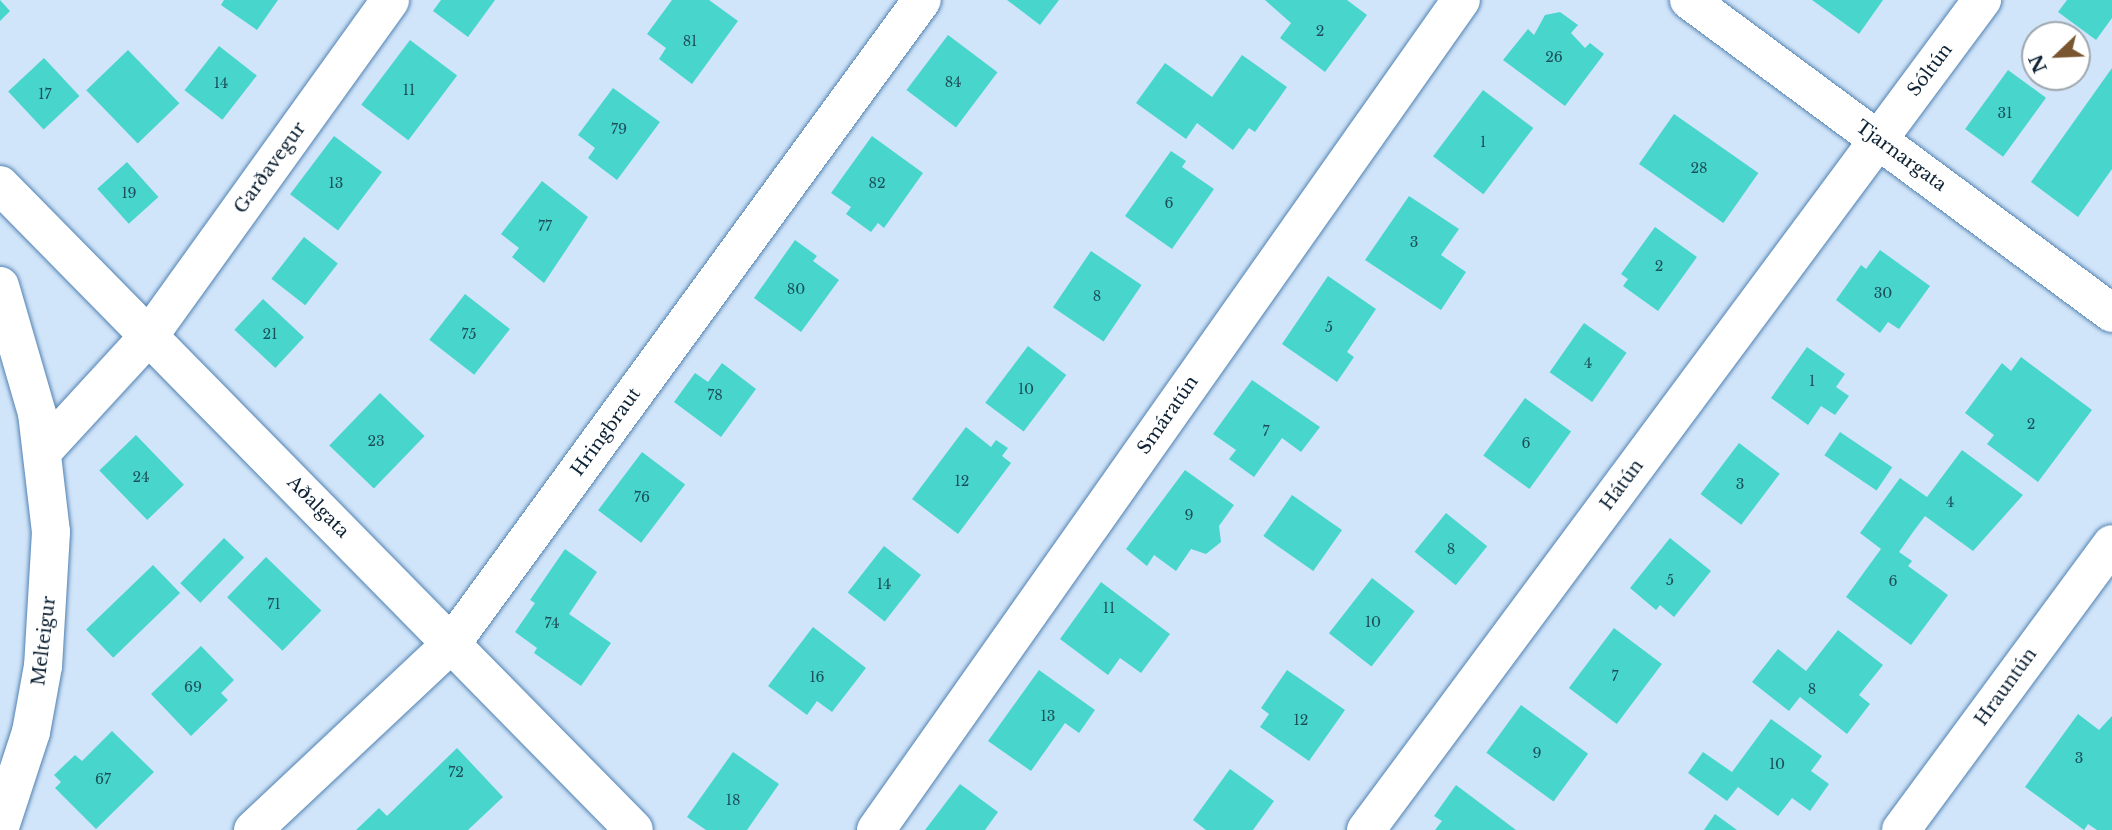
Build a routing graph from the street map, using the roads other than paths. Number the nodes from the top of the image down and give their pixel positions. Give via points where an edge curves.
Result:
1 (390, 0) edge
2 (922, 0) edge
3 (1461, 0) edge
4 (1689, 0) edge
5 (1982, 0) edge
6 (1877, 139) junction
7 (0, 185) edge
8 (0, 286) edge
9 (2112, 313) edge
10 (149, 336) junction
11 (44, 450) junction
12 (2112, 544) edge
13 (452, 643) junction
14 (0, 827) edge
15 (253, 830) edge
16 (634, 830) edge
17 (876, 830) edge
18 (1366, 830) edge
19 (1901, 830) edge

1 - 10 street, Garðavegur
2 - 13 street, Hringbraut
3 - 17 street, Smáratún
4 - 6 street, Tjarnargata
5 - 6 street, Sóltún
6 - 9 street, Tjarnargata
6 - 18 street, Hátún
7 - 10 street, Aðalgata
8 - 11 street, Melteigur via 26,363
10 - 11 street
10 - 13 street, Aðalgata
11 - 14 street, Melteigur via 51,532 43,666 31,732
12 - 19 street, Hrauntún
13 - 15 street, Hringbraut
13 - 16 street, Aðalgata

